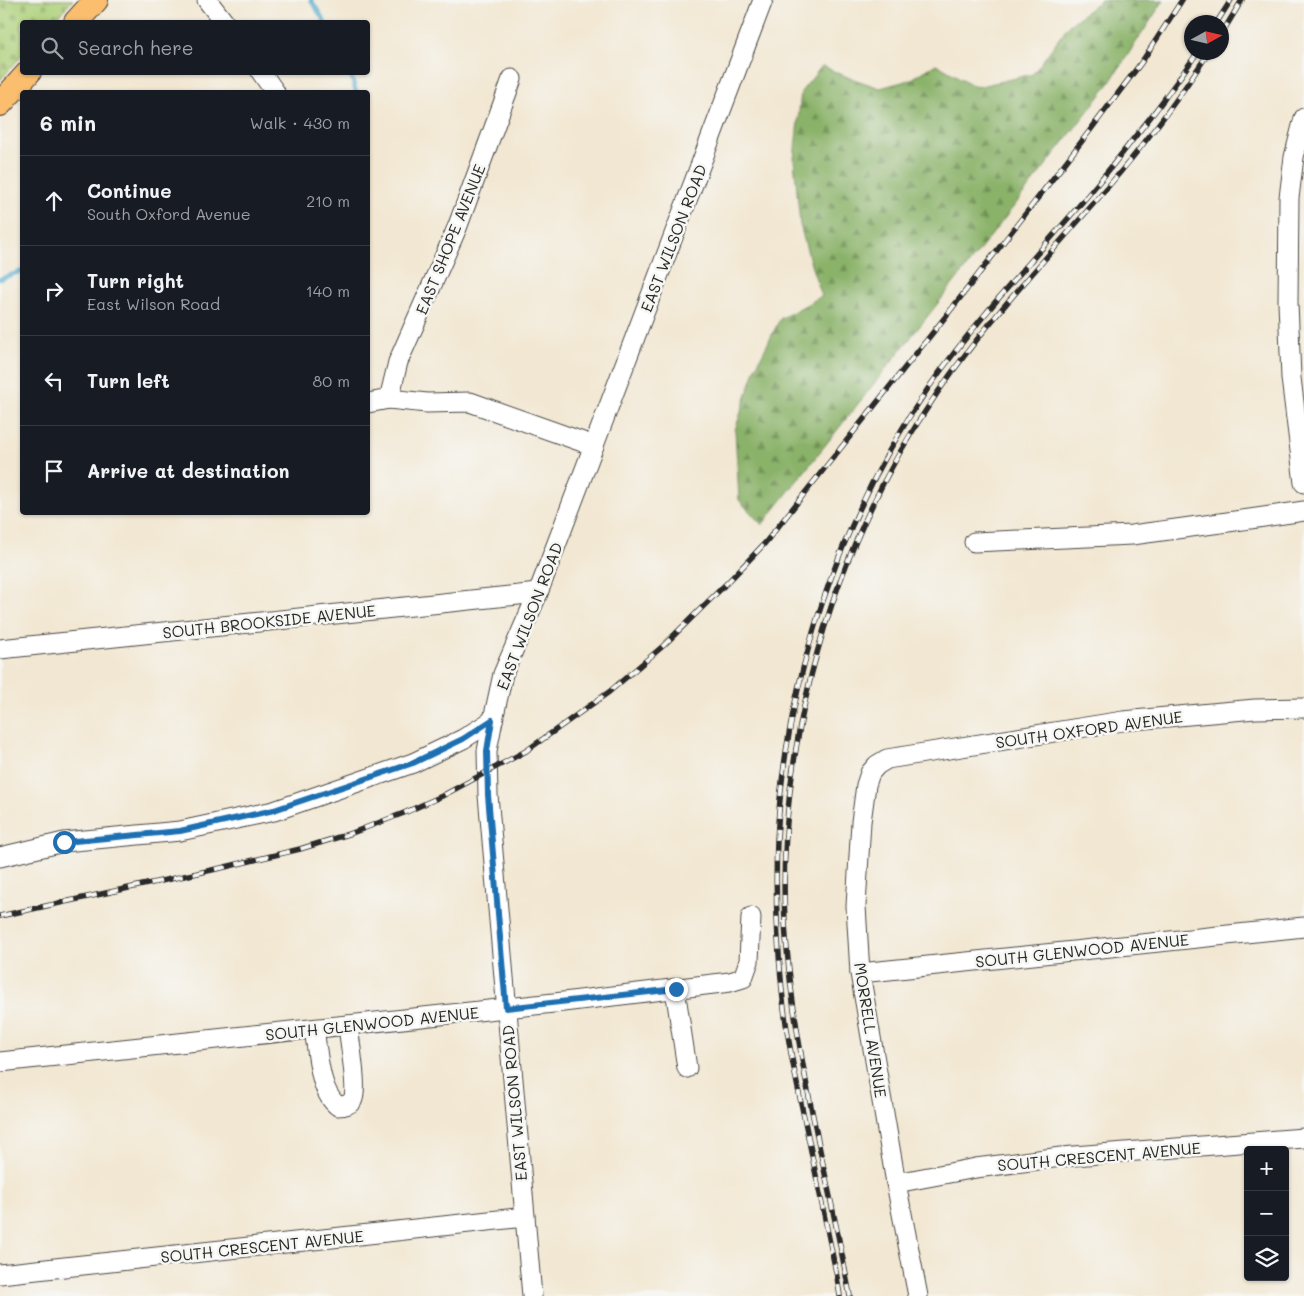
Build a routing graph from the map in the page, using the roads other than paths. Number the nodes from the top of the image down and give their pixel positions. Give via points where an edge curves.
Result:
1 (96, 0) edge
2 (207, 0) edge
3 (763, 0) edge
4 (78, 20) edge
5 (222, 20) edge
6 (26, 75) edge
7 (263, 75) edge
8 (512, 79) dead end
9 (274, 90) edge
10 (0, 104) edge
11 (1304, 118) edge
12 (1296, 302) edge
13 (389, 399) junction
14 (370, 403) edge
15 (594, 446) junction
16 (1304, 483) edge
17 (1304, 511) edge
18 (974, 542) dead end
19 (538, 593) junction
20 (0, 649) edge
21 (1304, 708) edge
22 (492, 720) junction
23 (877, 765) joint
24 (0, 857) edge
25 (751, 917) dead end
26 (1304, 927) edge
27 (860, 973) junction
28 (676, 989) junction
29 (506, 1008) junction
30 (348, 1025) junction
31 (314, 1029) junction
32 (0, 1062) edge
33 (687, 1068) dead end
34 (1304, 1138) edge
35 (896, 1183) junction
36 (525, 1218) junction
37 (0, 1274) edge
38 (532, 1296) edge
39 (918, 1296) edge

1 - 4 main road
2 - 5 street
3 - 15 street, EAST WILSON ROAD
6 - 10 main road
7 - 9 street
8 - 13 street, EAST SHOPE AVENUE via 457,228 398,362
11 - 12 street via 1294,157 1289,198
12 - 16 street via 1291,378
13 - 14 street
13 - 15 street via 427,403 470,402
15 - 19 street, EAST WILSON ROAD
17 - 18 street via 1132,535
19 - 20 street, SOUTH BROOKSIDE AVENUE
19 - 22 street, EAST WILSON ROAD via 503,674
21 - 23 street, SOUTH OXFORD AVENUE via 1255,709 1123,721 887,759
22 - 24 street via 463,739 413,763 274,810 180,831 64,842
22 - 29 street, EAST WILSON ROAD via 487,751 488,795
23 - 27 street, MORRELL AVENUE via 866,785 861,822 856,906
25 - 28 street, SOUTH GLENWOOD AVENUE via 749,961 744,978
26 - 27 street, SOUTH GLENWOOD AVENUE
27 - 35 street, MORRELL AVENUE
28 - 29 street, SOUTH GLENWOOD AVENUE
28 - 33 street
29 - 30 street, SOUTH GLENWOOD AVENUE
29 - 36 street, EAST WILSON ROAD
30 - 31 street, SOUTH GLENWOOD AVENUE
30 - 31 street via 354,1095 352,1102 338,1106 332,1102 323,1084
31 - 32 street, SOUTH GLENWOOD AVENUE
34 - 35 street, SOUTH CRESCENT AVENUE via 1061,1157
35 - 39 street, MORRELL AVENUE
36 - 37 street, SOUTH CRESCENT AVENUE
36 - 38 street, EAST WILSON ROAD

